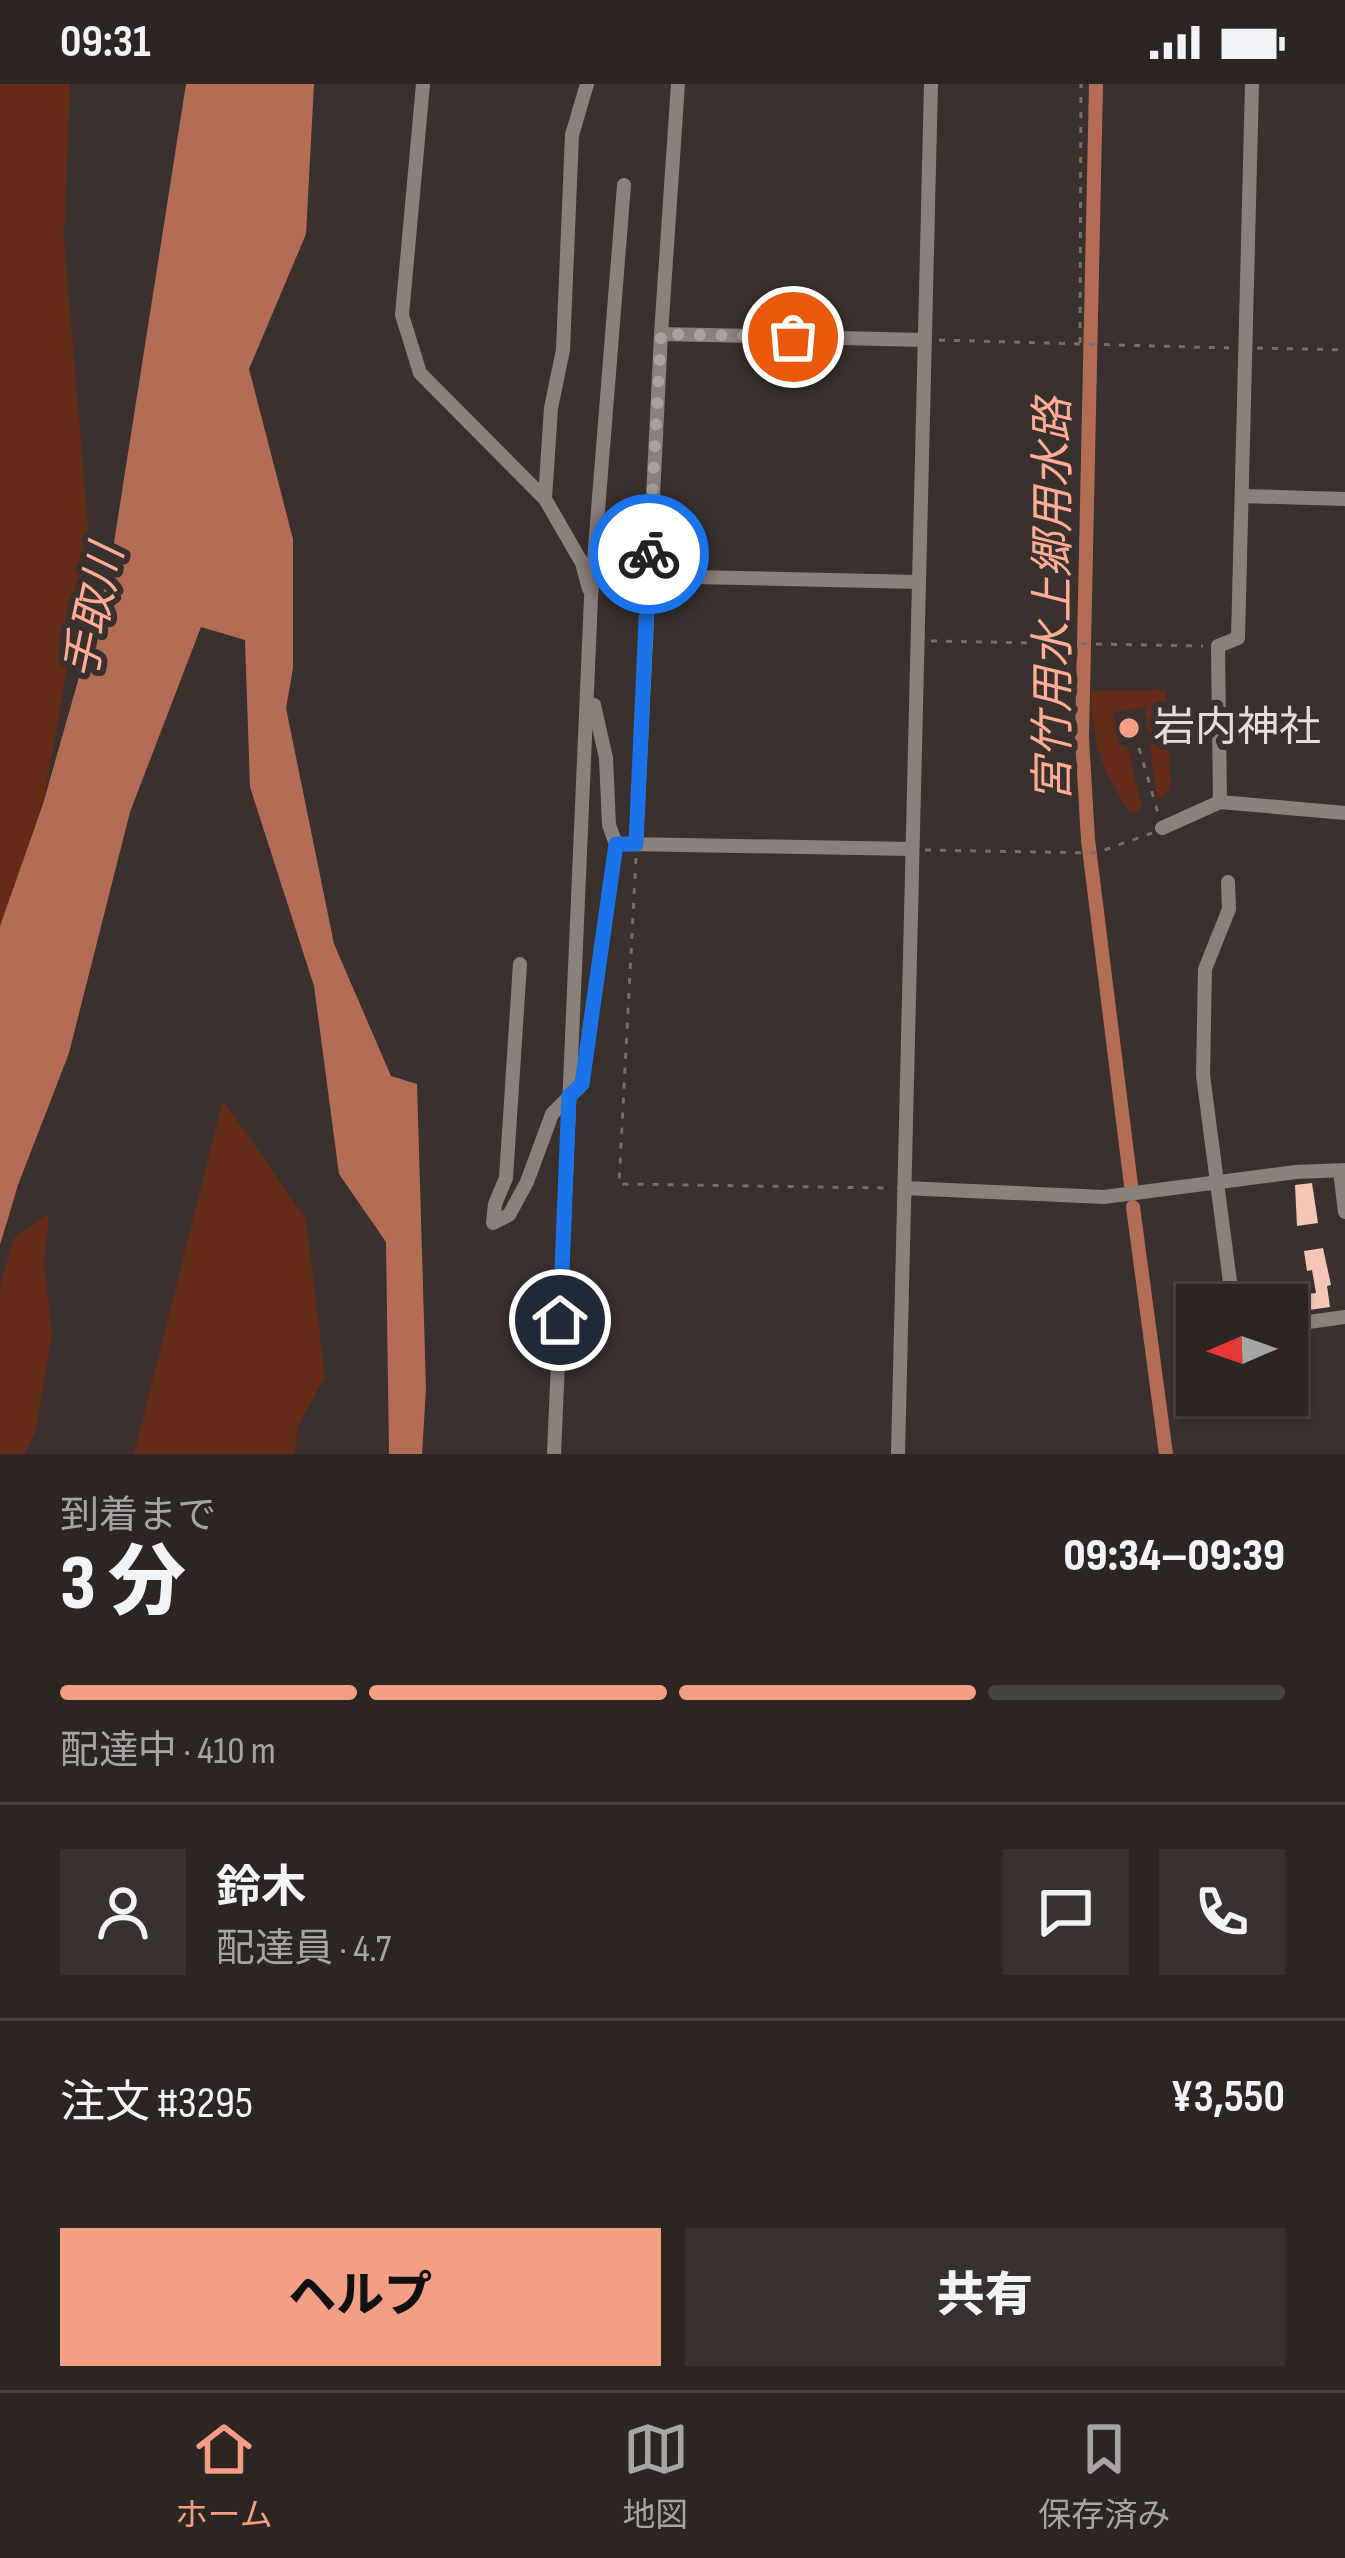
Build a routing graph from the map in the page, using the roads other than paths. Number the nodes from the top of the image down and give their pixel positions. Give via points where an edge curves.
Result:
1 (423, 84) edge
2 (587, 84) edge
3 (678, 84) edge
4 (931, 84) edge
5 (1252, 84) edge
6 (624, 185) dead end
7 (661, 334) junction
8 (925, 340) junction
9 (1242, 496) junction
10 (545, 499) junction
11 (1345, 499) edge
12 (648, 576) junction
13 (919, 582) junction
14 (592, 598) junction
15 (587, 704) junction
16 (1220, 802) junction
17 (1345, 813) edge
18 (1162, 828) road end
19 (616, 844) junction
20 (636, 844) junction
21 (911, 849) junction
22 (1228, 882) dead end
23 (520, 964) dead end
24 (569, 1096) junction
25 (1342, 1170) edge
26 (1216, 1183) junction
27 (904, 1188) junction
28 (1345, 1212) edge
29 (1230, 1284) edge
30 (1345, 1317) edge
31 (1308, 1321) edge
32 (554, 1454) edge
33 (898, 1454) edge

1 - 10 street via 402,315 420,374
2 - 10 street via 572,135 563,350
3 - 7 street
4 - 8 street
5 - 9 street
6 - 14 street
7 - 8 street
7 - 12 street
8 - 13 street
9 - 11 street
9 - 16 street via 1238,638 1218,646
10 - 14 street via 582,562
12 - 13 street
12 - 20 street
13 - 21 street
14 - 15 street
15 - 19 street via 594,705 606,758
15 - 24 street
16 - 17 street
16 - 18 street
19 - 20 street
19 - 24 street via 582,1084
20 - 21 street
21 - 27 street
22 - 26 street via 1229,909 1205,969 1203,1075
23 - 24 street via 506,1178 493,1223 509,1215 552,1114
24 - 32 street
25 - 26 street
25 - 28 street
26 - 27 street via 1104,1197
26 - 29 street
27 - 33 street
30 - 31 street

